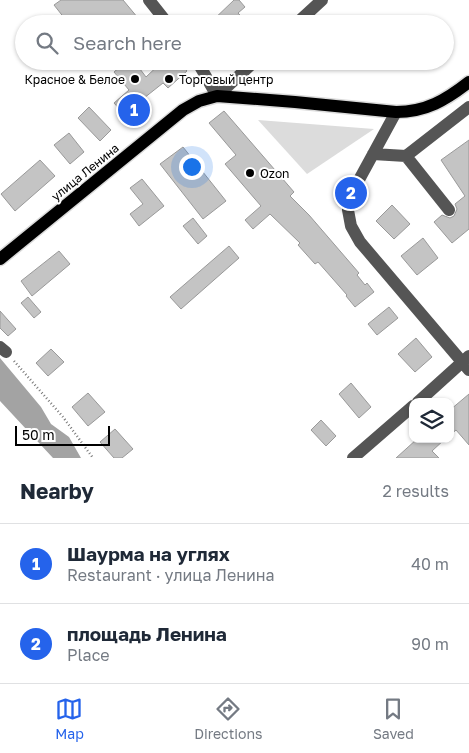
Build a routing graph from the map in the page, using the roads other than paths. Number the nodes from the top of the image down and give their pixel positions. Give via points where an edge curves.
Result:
1 (149, 0) edge
2 (322, 0) edge
3 (161, 15) edge
4 (306, 15) edge
5 (201, 70) edge
6 (245, 70) edge
7 (469, 82) edge
8 (217, 96) junction
9 (469, 107) edge
10 (396, 112) junction
11 (374, 154) junction
12 (406, 156) junction
13 (449, 210) dead end
14 (0, 259) edge
15 (467, 363) edge
16 (423, 398) edge
17 (409, 409) edge
18 (353, 458) edge

1 - 3 street
2 - 4 street
5 - 8 street
6 - 8 street
7 - 10 main road via 432,105 413,112
8 - 10 main road
8 - 14 main road, улица Ленина via 183,110
9 - 12 street
10 - 11 street
11 - 12 street
11 - 15 street via 354,189 348,210 351,226 360,242
12 - 13 street
15 - 16 street
17 - 18 street

